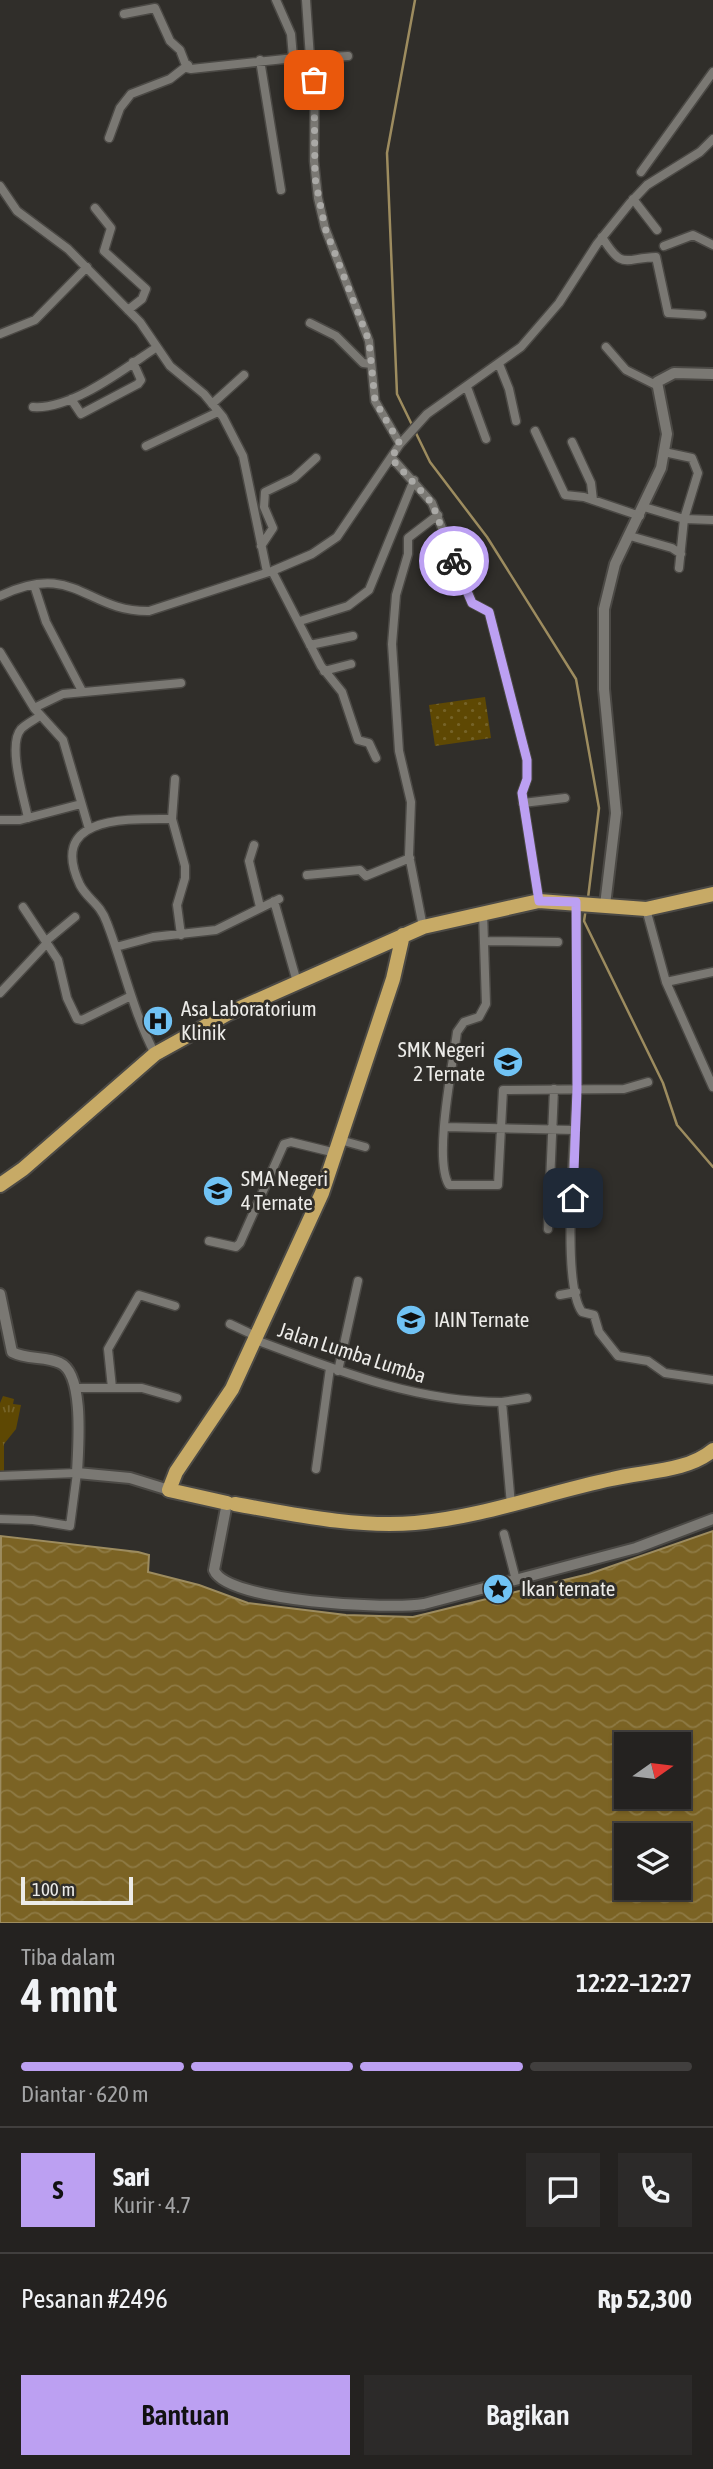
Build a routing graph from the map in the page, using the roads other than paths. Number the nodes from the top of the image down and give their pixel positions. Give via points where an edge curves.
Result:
1 (275, 0) edge
2 (306, 0) edge
3 (124, 14) dead end
4 (348, 56) dead end
5 (293, 58) junction
6 (311, 58) junction
7 (260, 60) junction
8 (188, 65) junction
9 (713, 72) edge
10 (109, 138) dead end
11 (713, 139) edge
12 (641, 172) dead end
13 (0, 186) edge
14 (281, 190) dead end
15 (634, 199) junction
16 (95, 208) dead end
17 (657, 230) dead end
18 (602, 237) junction
19 (713, 244) edge
20 (664, 247) dead end
21 (87, 267) junction
22 (128, 310) junction
23 (702, 315) dead end
24 (310, 323) dead end
25 (0, 334) edge
26 (157, 347) junction
27 (606, 347) dead end
28 (133, 362) junction
29 (371, 364) junction
30 (499, 364) junction
31 (713, 374) edge
32 (244, 375) dead end
33 (656, 385) junction
34 (467, 387) junction
35 (71, 399) junction
36 (212, 404) junction
37 (33, 407) dead end
38 (218, 412) junction
39 (516, 421) dead end
40 (535, 431) dead end
41 (486, 439) dead end
42 (403, 442) junction
43 (572, 442) dead end
44 (146, 446) dead end
45 (664, 452) junction
46 (316, 458) dead end
47 (391, 458) junction
48 (414, 480) junction
49 (593, 500) junction
50 (642, 511) junction
51 (438, 514) junction
52 (684, 519) junction
53 (713, 520) edge
54 (629, 537) junction
55 (260, 549) junction
56 (681, 554) junction
57 (679, 568) dead end
58 (270, 571) junction
59 (34, 585) junction
60 (0, 596) edge
61 (300, 621) junction
62 (354, 636) dead end
63 (310, 645) junction
64 (0, 652) edge
65 (351, 664) dead end
66 (324, 671) junction
67 (181, 683) dead end
68 (82, 691) junction
69 (34, 708) junction
70 (40, 716) junction
71 (376, 758) dead end
72 (175, 779) dead end
73 (565, 798) dead end
74 (523, 803) junction
75 (81, 804) junction
76 (28, 818) junction
77 (172, 819) junction
78 (0, 820) edge
79 (89, 829) junction
80 (254, 845) dead end
81 (410, 858) junction
82 (307, 875) dead end
83 (713, 894) edge
84 (539, 901) junction
85 (578, 902) junction
86 (603, 905) junction
87 (23, 907) dead end
88 (260, 907) junction
89 (646, 909) junction
90 (483, 912) junction
91 (75, 917) dead end
92 (423, 927) junction
93 (181, 935) junction
94 (403, 935) junction
95 (485, 941) junction
96 (47, 942) junction
97 (558, 942) dead end
98 (116, 947) junction
99 (713, 972) edge
100 (297, 982) junction
101 (666, 982) junction
102 (0, 993) edge
103 (131, 996) junction
104 (155, 1054) junction
105 (648, 1082) dead end
106 (713, 1087) edge
107 (554, 1089) junction
108 (577, 1089) junction
109 (445, 1127) junction
110 (501, 1129) junction
111 (552, 1130) junction
112 (575, 1130) junction
113 (338, 1147) junction
114 (365, 1147) dead end
115 (0, 1185) edge
116 (548, 1229) dead end
117 (209, 1241) dead end
118 (358, 1281) dead end
119 (576, 1292) junction
120 (0, 1294) edge
121 (560, 1295) dead end
122 (175, 1306) dead end
123 (230, 1324) dead end
124 (257, 1339) junction
125 (334, 1369) junction
126 (713, 1380) edge
127 (76, 1388) junction
128 (112, 1388) junction
129 (177, 1398) dead end
130 (527, 1398) dead end
131 (502, 1402) junction
132 (713, 1450) edge
133 (316, 1469) dead end
134 (77, 1473) junction
135 (0, 1476) edge
136 (169, 1490) junction
137 (231, 1504) junction
138 (511, 1505) junction
139 (0, 1519) edge
140 (713, 1520) edge
141 (504, 1534) dead end
142 (516, 1580) junction

1 - 5 street via 291,34
2 - 6 street
3 - 8 street via 155,9
4 - 6 street
5 - 6 street
5 - 7 street
6 - 29 street via 318,198 369,341
7 - 8 street via 191,69
7 - 14 street
8 - 10 street via 170,79 131,94 120,108
9 - 12 street
11 - 15 street
13 - 21 street via 17,211
15 - 17 street
15 - 18 street
16 - 22 street via 111,228 104,251 146,289
18 - 23 street via 621,260 656,257 668,313
18 - 30 street via 543,324
19 - 20 street via 693,236
21 - 22 street
21 - 25 street via 35,320
22 - 26 street
24 - 29 street via 336,336 363,363
26 - 28 street
26 - 36 street via 170,366
27 - 33 street via 626,370
28 - 35 street
28 - 35 street via 141,380 138,384 81,414
29 - 42 street via 375,401
30 - 34 street
30 - 39 street
31 - 33 main road via 674,373 659,378
32 - 36 street
33 - 45 main road via 666,420
34 - 41 street
34 - 42 street via 428,414
35 - 37 street via 46,408
36 - 38 street
38 - 44 street
38 - 55 street via 243,456
40 - 49 street via 565,495
42 - 47 street
43 - 49 street via 591,483
45 - 50 main road
45 - 52 street via 685,454 696,465 698,473
46 - 55 street via 294,478 265,492 264,507 273,528
47 - 48 street
47 - 58 street via 337,537 312,554
48 - 51 street
48 - 61 street via 369,590 348,606
49 - 50 street
50 - 52 street
50 - 54 main road
51 - 74 street via 472,603 490,615 527,760
51 - 81 street via 408,538 393,628 399,751 411,802
52 - 53 street
52 - 56 street
54 - 56 street
54 - 86 main road via 615,564 604,609 604,690 616,813
55 - 58 street
56 - 57 street
58 - 59 street via 149,611 128,610 66,584
58 - 61 street
59 - 60 street
59 - 68 street via 46,622
61 - 63 street
62 - 63 street
63 - 66 street
64 - 69 street
65 - 66 street
66 - 71 street via 342,692 358,740 369,743
67 - 68 street
68 - 69 street via 55,696
69 - 70 street
70 - 75 street via 63,740
70 - 76 street via 22,728 17,738 18,774
72 - 77 street
73 - 74 street
74 - 84 street
75 - 76 street
75 - 79 street
76 - 78 street
77 - 79 street via 112,820
77 - 93 street via 185,866 177,905
79 - 98 street via 71,848 71,858 81,886 101,908
80 - 88 street via 249,861
81 - 82 street via 366,876 358,870
81 - 92 street
83 - 89 highway
84 - 85 highway
84 - 90 highway
85 - 86 highway
85 - 108 street
86 - 89 highway
87 - 96 street
88 - 93 street via 216,930
88 - 100 street via 277,900
89 - 101 street
90 - 92 highway
90 - 95 street
91 - 96 street
92 - 94 highway
93 - 98 street
94 - 100 highway
94 - 113 highway
95 - 97 street
95 - 109 street via 486,1004 479,1017 457,1031
96 - 102 street
96 - 103 street via 58,960 76,1019
98 - 103 street
99 - 101 street
100 - 104 highway
101 - 106 street
103 - 104 street
104 - 115 highway
105 - 108 street via 624,1089
107 - 108 street
107 - 110 street via 503,1090
107 - 111 street
108 - 112 street
109 - 110 street
109 - 110 street via 444,1171 452,1186 498,1185
110 - 111 street
111 - 112 street
111 - 116 street
112 - 119 street via 572,1236
113 - 114 street
113 - 117 street via 284,1144 240,1243 225,1247
113 - 124 highway via 322,1194
118 - 125 street
119 - 121 street
119 - 126 street via 580,1310 594,1315 599,1332 618,1356 648,1361 665,1373
120 - 127 main road via 12,1352 62,1363 73,1375
122 - 128 street via 139,1294 108,1349
123 - 124 street, Jalan Lumba Lumba
124 - 125 street, Jalan Lumba Lumba
124 - 136 highway via 232,1389 176,1472
125 - 131 street, Jalan Lumba Lumba via 440,1398
125 - 133 street
127 - 128 street
127 - 134 main road
128 - 129 street via 142,1388
130 - 131 street, Jalan Lumba Lumba
131 - 138 street
132 - 138 highway via 685,1465
134 - 135 street
134 - 136 main road via 130,1478
134 - 139 street via 70,1526
136 - 137 highway
137 - 138 highway via 398,1524
137 - 142 main road via 214,1570 221,1581 248,1591 400,1607
140 - 142 main road via 636,1548
141 - 142 street

